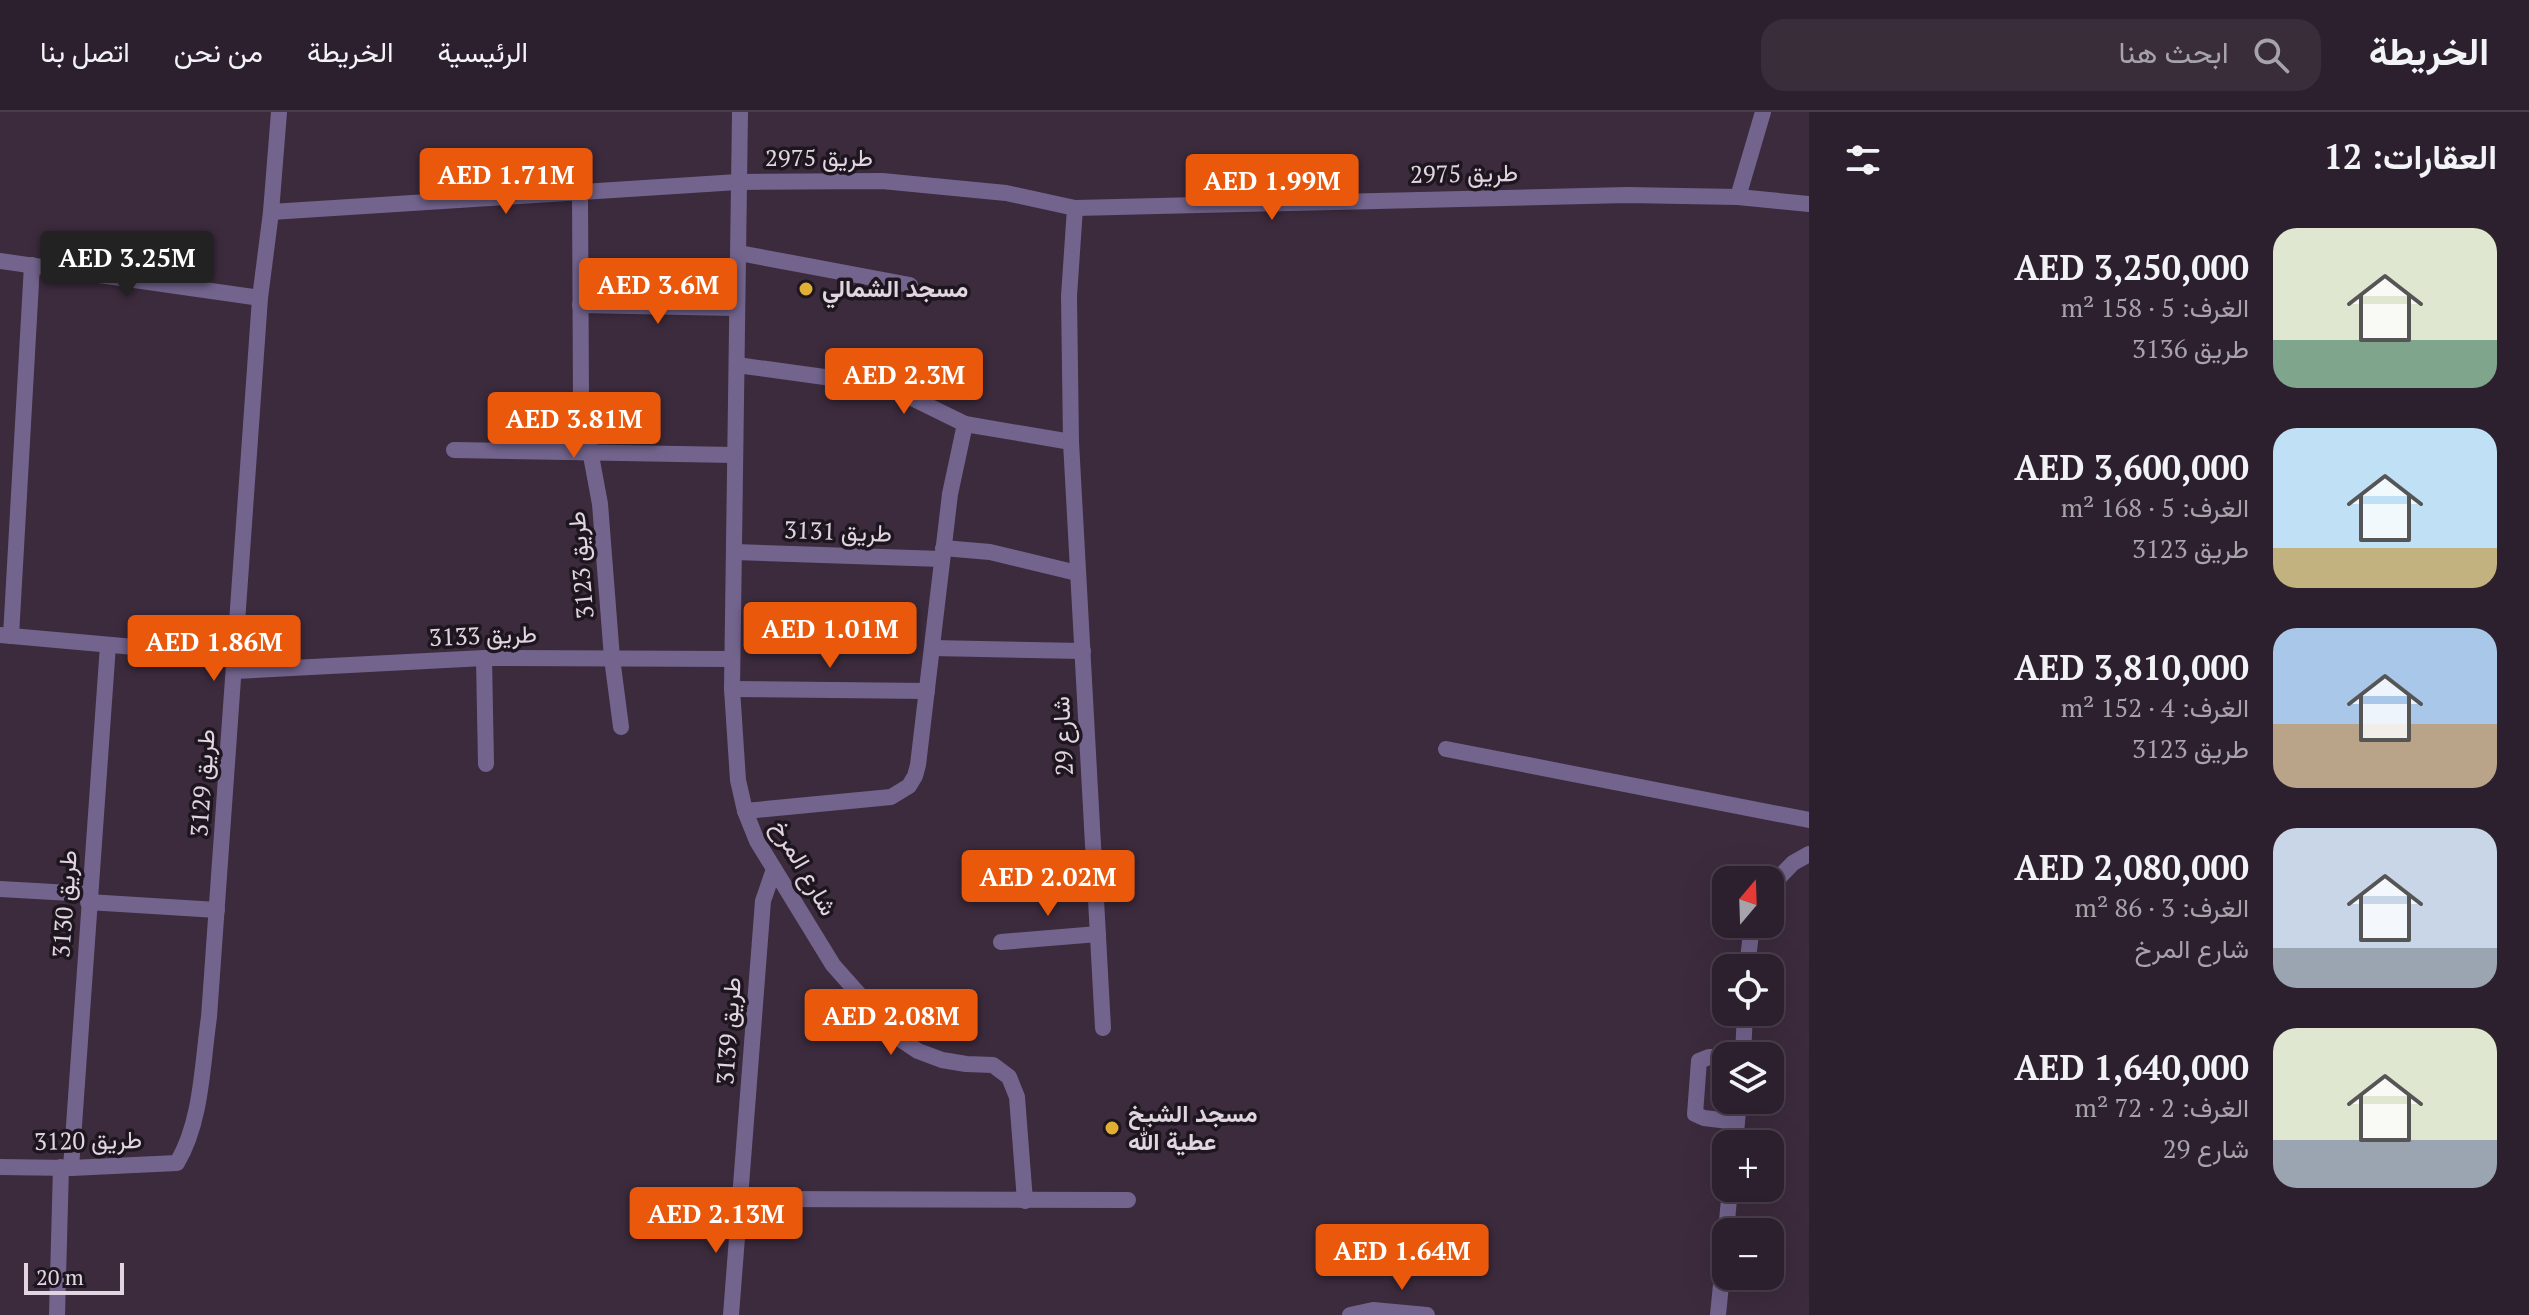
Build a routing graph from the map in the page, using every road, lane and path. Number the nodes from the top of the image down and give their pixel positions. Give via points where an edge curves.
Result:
1 (279, 112) edge
2 (740, 112) edge
3 (1763, 112) edge
4 (738, 182) junction
5 (580, 192) junction
6 (1738, 197) junction
7 (1809, 204) edge
8 (1075, 208) junction
9 (271, 212) junction
10 (739, 253) junction
11 (0, 261) edge
12 (32, 265) junction
13 (910, 285) dead end
14 (260, 298) junction
15 (580, 305) junction
16 (737, 308) junction
17 (737, 365) junction
18 (965, 424) junction
19 (1071, 442) junction
20 (454, 450) dead end
21 (593, 452) junction
22 (735, 455) junction
23 (734, 552) junction
24 (942, 553) junction
25 (1077, 573) junction
26 (6, 636) edge
27 (108, 645) junction
28 (932, 648) junction
29 (1083, 651) junction
30 (484, 658) junction
31 (612, 658) junction
32 (732, 659) junction
33 (235, 664) junction
34 (732, 689) junction
35 (927, 691) junction
36 (621, 727) dead end
37 (1446, 749) dead end
38 (486, 764) dead end
39 (745, 811) junction
40 (1809, 820) edge
41 (1809, 854) edge
42 (1801, 865) edge
43 (774, 869) junction
44 (1784, 877) edge
45 (0, 889) edge
46 (89, 898) junction
47 (217, 910) junction
48 (1098, 934) junction
49 (1001, 942) dead end
50 (1103, 1028) dead end
51 (1712, 1057) edge
52 (1738, 1114) edge
53 (1737, 1122) junction
54 (1736, 1130) edge
55 (177, 1163) joint
56 (0, 1167) edge
57 (66, 1168) junction
58 (740, 1199) junction
59 (1128, 1200) dead end
60 (1025, 1201) junction
61 (1720, 1290) edge
62 (57, 1315) edge
63 (731, 1315) edge
64 (1350, 1315) edge
65 (1427, 1315) edge
66 (1718, 1315) edge

1 - 9 street, طريق 3129
2 - 4 street, شارع المرخ
3 - 6 street
4 - 5 street
4 - 8 street, طريق 2975 via 882,181 1006,193
4 - 10 street, شارع المرخ
5 - 9 street
5 - 15 street, طريق 3123
6 - 7 street, طريق 2975
6 - 8 street, طريق 2975
8 - 19 street, شارع 29 via 1069,296
9 - 14 street, طريق 3129
10 - 13 street
10 - 16 street, شارع المرخ
11 - 12 street
12 - 14 street
12 - 26 street
14 - 33 street, طريق 3129
15 - 16 street
15 - 21 street, طريق 3123 via 581,402
16 - 17 street, شارع المرخ
17 - 18 street via 875,384
17 - 22 street, شارع المرخ
18 - 19 street
18 - 24 street
19 - 25 street, شارع 29
20 - 21 street
21 - 22 street
21 - 31 street, طريق 3123
22 - 23 street, شارع المرخ
23 - 24 street, طريق 3131
23 - 32 street, شارع المرخ
24 - 25 street, طريق 3131 via 990,552
24 - 28 street
25 - 29 street, شارع 29
26 - 27 street, طريق 3133
27 - 33 street, طريق 3133
27 - 46 street, طريق 3130
28 - 29 street
28 - 35 street
29 - 48 street, شارع 29
30 - 31 street, طريق 3133
30 - 33 street, طريق 3133
30 - 38 street
31 - 32 street, طريق 3133
31 - 36 street, طريق 3123
32 - 34 street, شارع المرخ
33 - 47 street, طريق 3129
34 - 35 street
34 - 39 street, شارع المرخ
35 - 39 street via 915,776 901,793
37 - 40 street
39 - 43 street, شارع المرخ
41 - 42 street
42 - 44 street
43 - 58 street, طريق 3139 via 763,901
43 - 60 street, شارع المرخ via 833,965 897,1037 942,1060 993,1065 1009,1077 1017,1097
45 - 46 street
46 - 47 street
46 - 57 street, طريق 3130
47 - 55 street, طريق 3129 via 193,1125
48 - 49 street
48 - 50 street, شارع 29
51 - 53 street via 1699,1061 1695,1114
52 - 53 street
53 - 54 street
55 - 57 street, طريق 3120
56 - 57 street, طريق 3120
57 - 62 street, طريق 3130
58 - 60 street
58 - 63 street
59 - 60 street
61 - 66 street
64 - 65 street via 1373,1310

